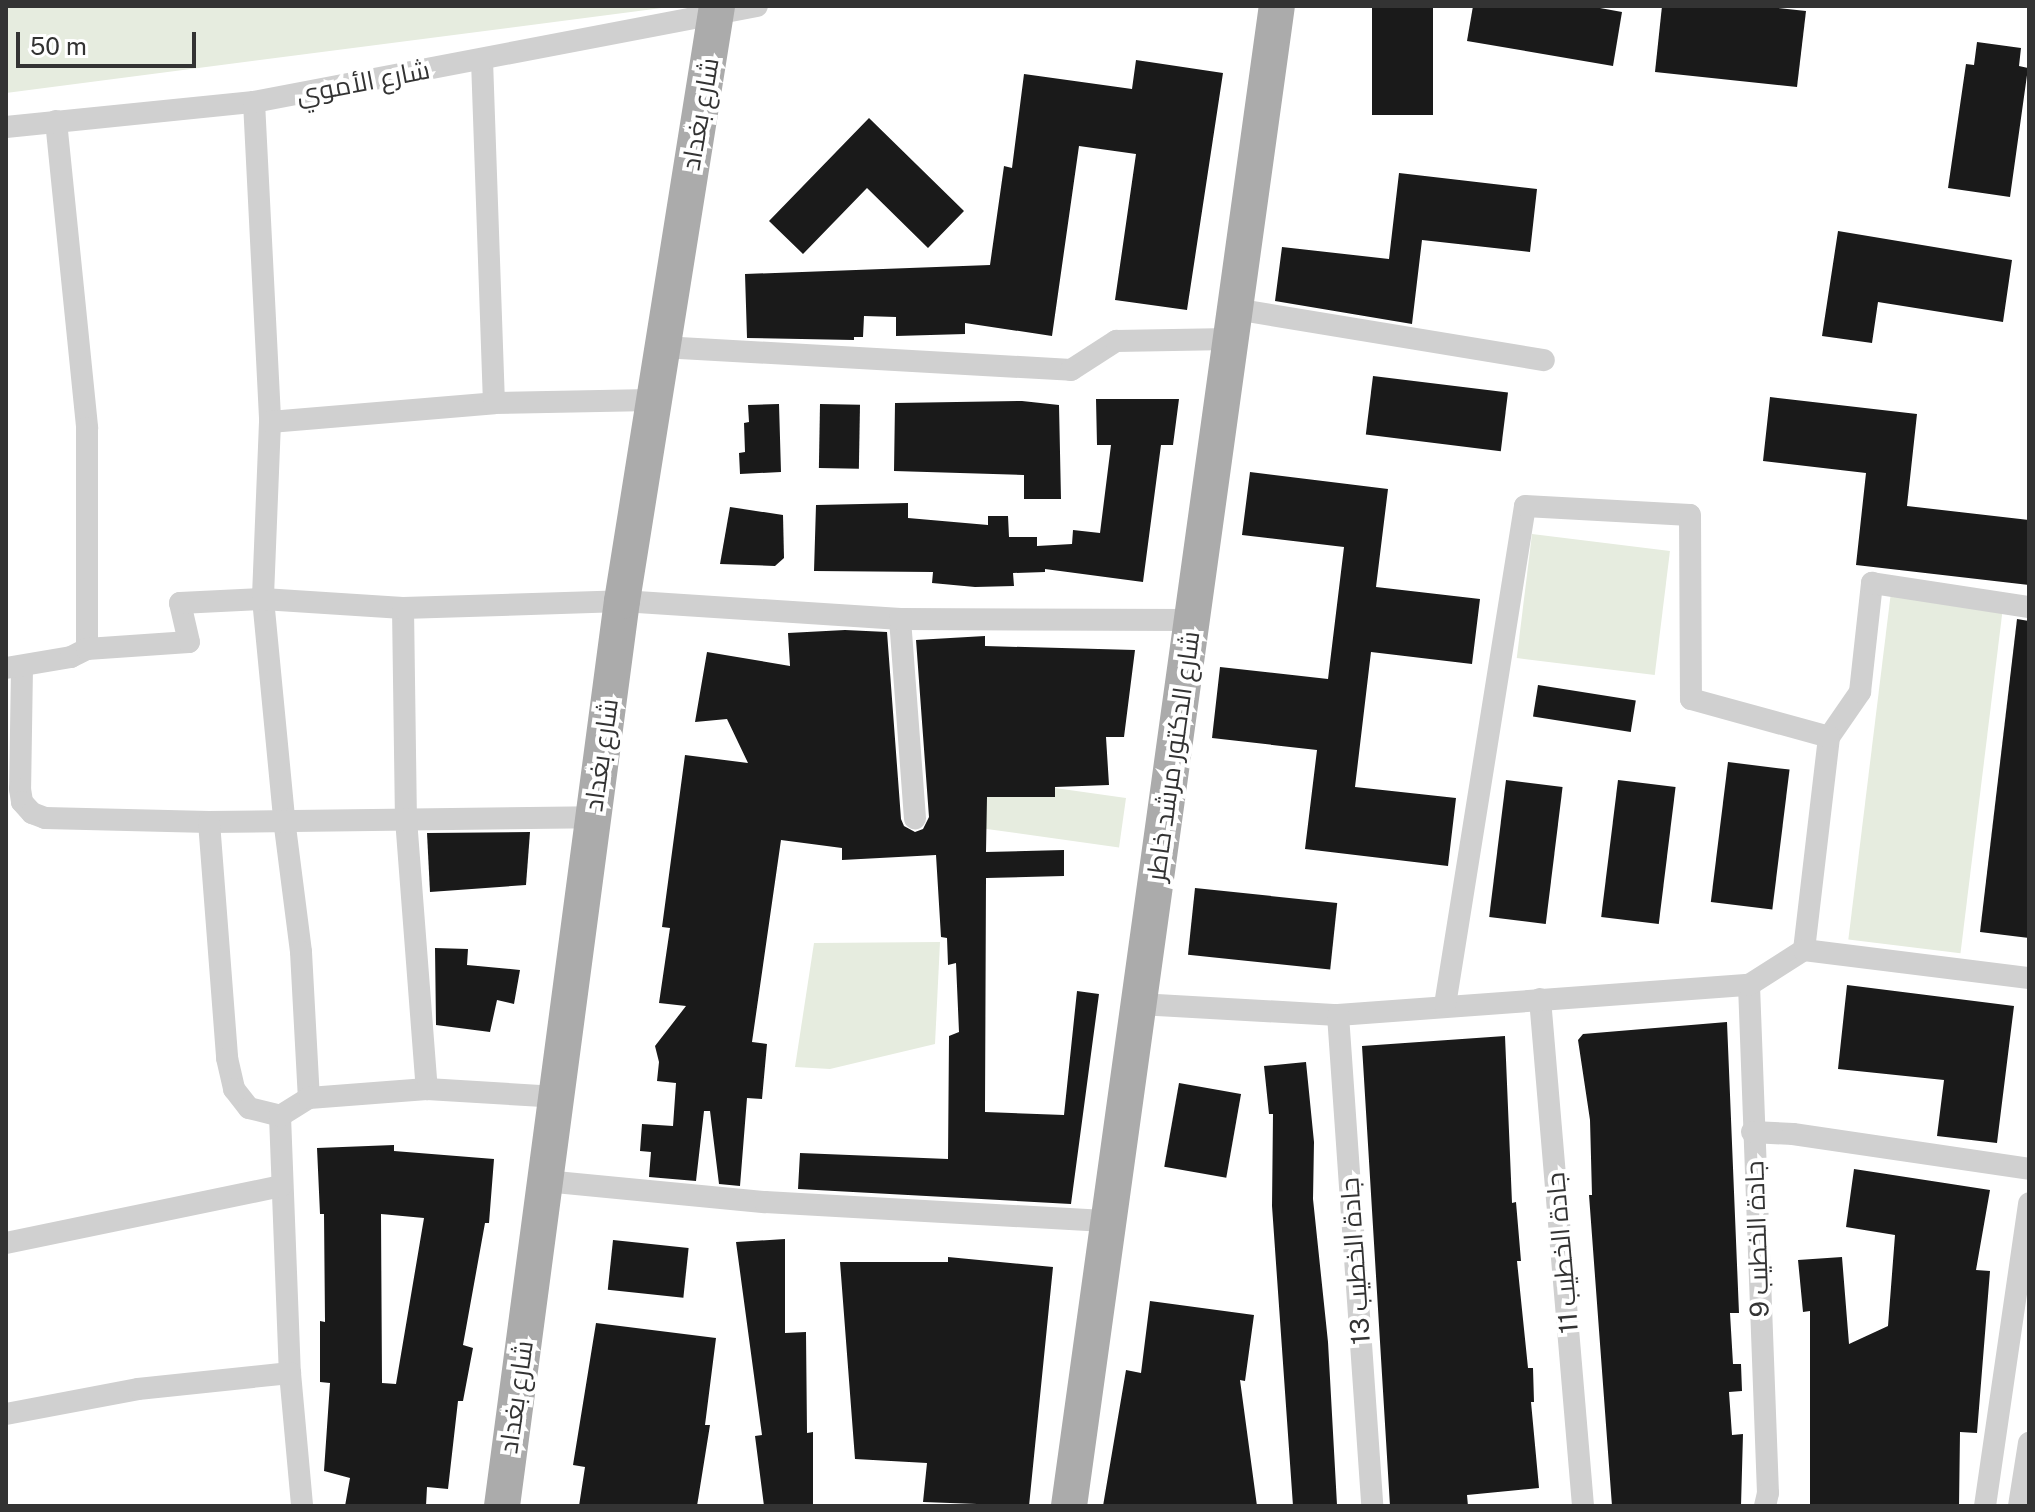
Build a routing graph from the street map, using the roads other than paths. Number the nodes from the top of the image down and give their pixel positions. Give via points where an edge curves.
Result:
1 (757, 6) edge
2 (1277, 6) edge
3 (717, 10) edge
4 (482, 60) junction
5 (254, 102) junction
6 (56, 121) junction
7 (6, 127) edge
8 (1232, 324) junction
9 (662, 347) junction
10 (1544, 360) dead end
11 (652, 400) junction
12 (494, 403) junction
13 (270, 422) junction
14 (263, 599) junction
15 (622, 601) junction
16 (2029, 607) edge
17 (403, 608) junction
18 (900, 619) junction
19 (1192, 620) junction
20 (87, 649) junction
21 (14, 668) edge
22 (1829, 737) junction
23 (592, 817) junction
24 (915, 818) dead end
25 (284, 819) junction
26 (406, 819) junction
27 (209, 822) junction
28 (1804, 950) junction
29 (2029, 978) edge
30 (1749, 985) junction
31 (1540, 999) junction
32 (1139, 1004) junction
33 (1445, 1005) junction
34 (1338, 1015) junction
35 (427, 1089) junction
36 (556, 1097) junction
37 (309, 1098) junction
38 (280, 1116) junction
39 (1752, 1132) junction
40 (2029, 1169) edge
41 (545, 1181) junction
42 (281, 1186) junction
43 (2029, 1203) edge
44 (1109, 1221) junction
45 (6, 1243) edge
46 (290, 1373) junction
47 (6, 1414) edge
48 (2029, 1443) edge
49 (1769, 1502) edge
50 (302, 1506) edge
51 (502, 1506) edge
52 (1069, 1506) edge
53 (1372, 1506) edge
54 (1583, 1506) edge
55 (1985, 1506) edge
56 (2019, 1506) edge

1 - 3 street, شارع الأموي
2 - 8 main road, شارع الدكتور مرشد خاطر
3 - 4 street, شارع الأموي
3 - 9 main road, شارع بغداد
4 - 5 street, شارع الأموي
4 - 12 street
5 - 6 street, شارع الأموي
5 - 13 street
6 - 7 street, شارع الأموي
6 - 20 street via 87,428
8 - 9 street via 1116,341 1071,370
8 - 10 street
8 - 19 main road, شارع الدكتور مرشد خاطر
9 - 11 main road, شارع بغداد
11 - 12 street
11 - 15 main road, شارع بغداد
12 - 13 street
13 - 14 street
14 - 17 street
14 - 20 street via 180,603 189,642
14 - 25 street
15 - 17 street
15 - 18 street
15 - 23 main road, شارع بغداد
16 - 22 street via 1872,583 1860,692
17 - 26 street
18 - 19 street
18 - 24 street
19 - 32 main road, شارع الدكتور مرشد خاطر
20 - 21 street
21 - 27 street via 20,789 22,802 32,813 45,818
22 - 28 street
22 - 33 street via 1691,699 1690,515 1525,506
23 - 26 street
23 - 36 main road, شارع بغداد
25 - 26 street
25 - 27 street
25 - 37 street via 301,952
26 - 35 street
27 - 38 street via 227,1058 234,1089 249,1108
28 - 29 street
28 - 30 street
30 - 31 street
30 - 39 street, جادة الخطيب 9
31 - 33 street
31 - 54 street, جادة الخطيب 11
32 - 34 street
32 - 44 main road, شارع الدكتور مرشد خاطر
33 - 34 street
34 - 53 street, جادة الخطيب 13
35 - 36 street
35 - 37 street
36 - 41 main road, شارع بغداد
37 - 38 street
38 - 42 street
39 - 40 street
39 - 49 street, جادة الخطيب 9
41 - 44 street via 765,1202
41 - 51 main road, شارع بغداد
42 - 45 street
42 - 46 street
43 - 55 street
44 - 52 main road, شارع الدكتور مرشد خاطر
46 - 47 street via 138,1389
46 - 50 street
48 - 56 street

